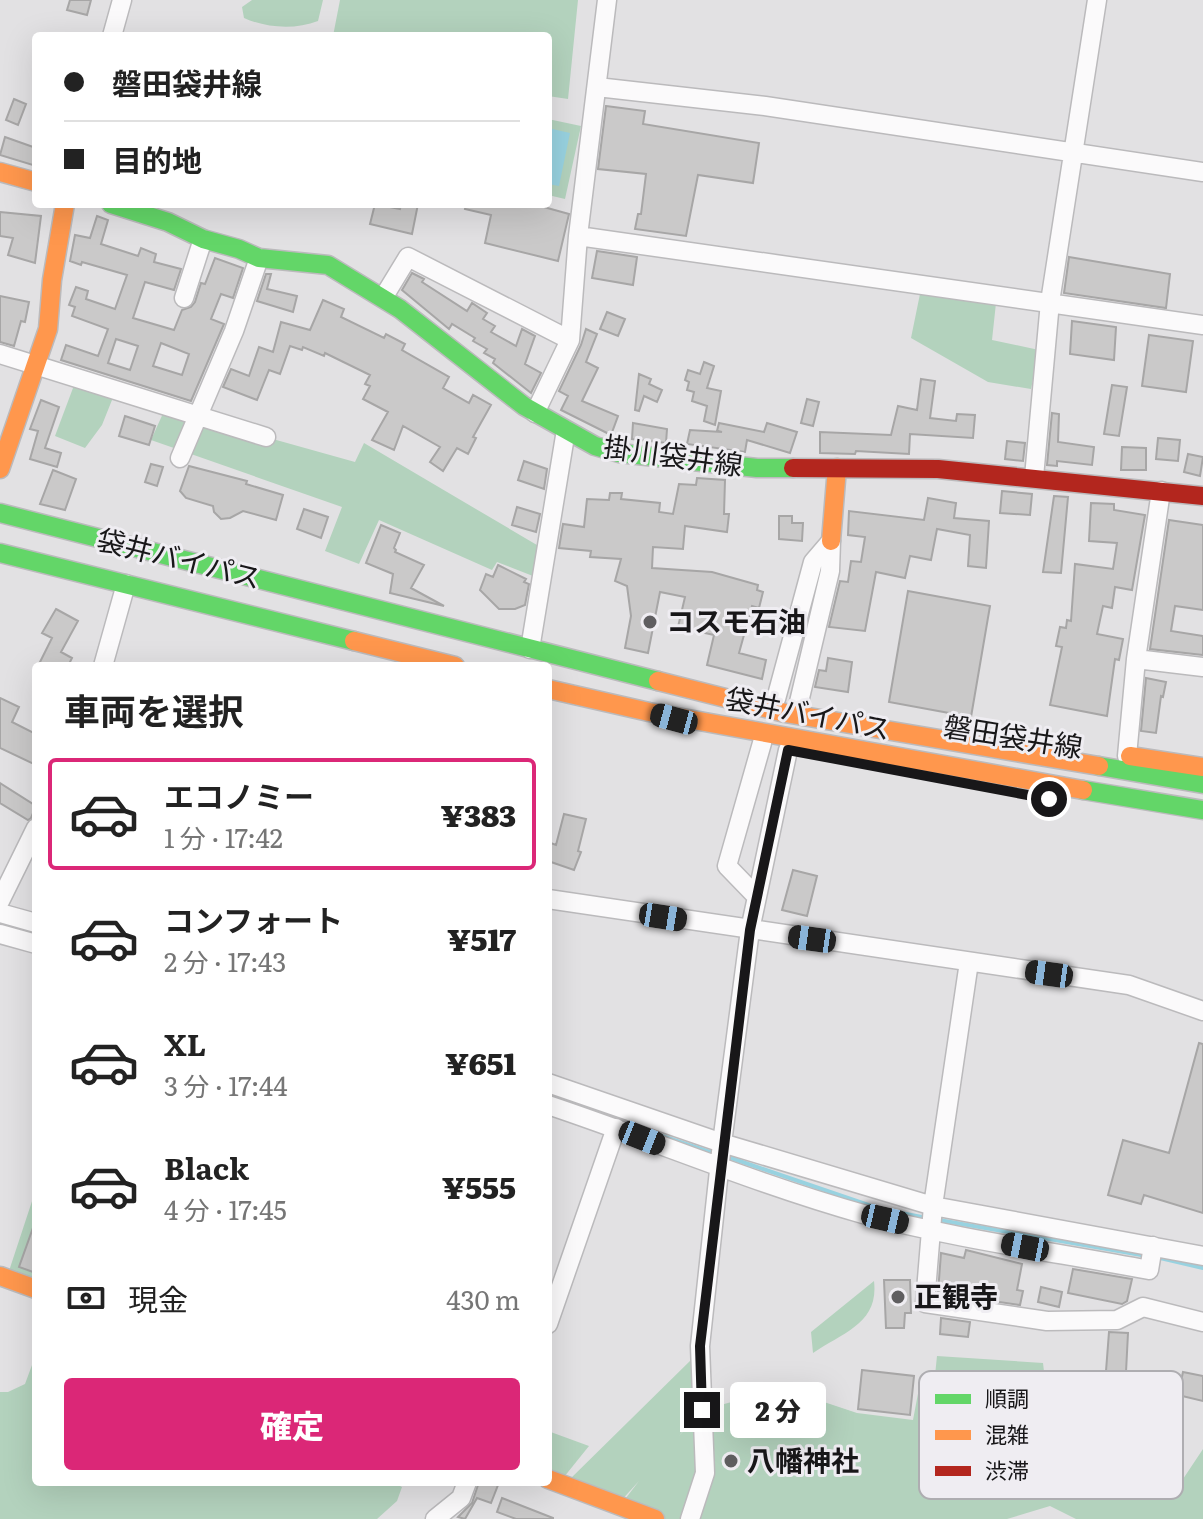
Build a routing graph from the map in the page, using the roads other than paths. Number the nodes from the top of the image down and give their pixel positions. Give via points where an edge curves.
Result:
1 (122, 0) edge
2 (607, 0) edge
3 (1097, 0) edge
4 (113, 32) edge
5 (597, 87) junction
6 (1074, 152) junction
7 (0, 172) edge
8 (1203, 172) edge
9 (32, 181) edge
10 (64, 208) edge
11 (138, 208) edge
12 (171, 213) edge
13 (578, 236) junction
14 (203, 239) junction
15 (259, 258) junction
16 (184, 298) dead end
17 (383, 298) junction
18 (1050, 302) junction
19 (1203, 325) edge
20 (570, 340) junction
21 (0, 354) edge
22 (38, 365) junction
23 (535, 413) junction
24 (198, 415) junction
25 (566, 430) junction
26 (266, 437) dead end
27 (180, 458) dead end
28 (837, 468) junction
29 (0, 469) edge
30 (1034, 477) junction
31 (1161, 491) junction
32 (1203, 496) edge
33 (0, 513) edge
34 (831, 541) junction
35 (0, 553) edge
36 (126, 584) junction
37 (530, 649) junction
38 (1136, 659) junction
39 (104, 662) edge
40 (439, 662) edge
41 (1203, 667) edge
42 (635, 676) junction
43 (552, 690) edge
44 (776, 699) junction
45 (799, 702) junction
46 (645, 711) junction
47 (762, 743) junction
48 (788, 750) junction
49 (1127, 756) junction
50 (1203, 767) edge
51 (1203, 784) edge
52 (1203, 810) edge
53 (1203, 825) edge
54 (32, 836) edge
55 (757, 897) junction
56 (552, 900) edge
57 (0, 901) edge
58 (0, 913) edge
59 (32, 922) edge
60 (750, 930) junction
61 (0, 934) edge
62 (32, 943) edge
63 (969, 962) junction
64 (1203, 1011) edge
65 (552, 1085) edge
66 (552, 1106) edge
67 (616, 1128) junction
68 (721, 1156) junction
69 (933, 1218) junction
70 (1203, 1256) edge
71 (0, 1276) edge
72 (32, 1288) edge
73 (552, 1312) edge
74 (1203, 1322) edge
75 (552, 1480) edge
76 (466, 1486) edge
77 (435, 1519) edge
78 (655, 1519) edge
79 (690, 1519) edge

1 - 4 street
2 - 5 street
3 - 6 street
5 - 6 street
5 - 13 street
6 - 8 street
6 - 18 street
7 - 9 main road
10 - 22 main road
11 - 12 main road, 掛川袋井線
12 - 14 main road, 掛川袋井線
13 - 18 street
13 - 20 street
14 - 15 main road, 掛川袋井線
14 - 16 street
15 - 17 main road, 掛川袋井線 via 328,265
15 - 24 street
17 - 20 street via 408,257
17 - 23 main road, 掛川袋井線
18 - 19 street
18 - 30 street
20 - 23 street
21 - 22 street
22 - 24 street
22 - 29 main road
23 - 25 main road, 掛川袋井線
24 - 26 street
24 - 27 street
25 - 28 main road, 掛川袋井線 via 619,453 757,468
25 - 37 street
28 - 30 main road, 掛川袋井線
28 - 34 main road
30 - 31 main road, 掛川袋井線
31 - 32 main road, 掛川袋井線
31 - 38 street
33 - 37 main road, 袋井バイパス
34 - 44 street via 813,562
34 - 45 street via 830,571
35 - 36 main road, 袋井バイパス
36 - 39 street
36 - 40 main road, 袋井バイパス
37 - 42 main road, 袋井バイパス
38 - 41 street
38 - 49 street
42 - 44 main road, 磐田袋井線 via 681,675
42 - 51 main road, 袋井バイパス via 785,713
43 - 46 main road, 袋井バイパス
44 - 45 main road, 磐田袋井線
45 - 49 main road, 磐田袋井線
46 - 47 main road, 磐田袋井線
46 - 52 main road, 袋井バイパス
47 - 48 main road, 磐田袋井線
47 - 55 street via 727,866
48 - 53 main road, 磐田袋井線
48 - 55 street
49 - 50 main road, 磐田袋井線
54 - 57 street
55 - 60 street
56 - 60 street
58 - 59 street
60 - 63 street
60 - 68 street
61 - 62 street
63 - 64 street via 1129,985
63 - 69 street
65 - 68 street
66 - 67 street
67 - 68 street
67 - 73 street
68 - 69 street
68 - 69 street via 862,1213
68 - 79 street via 700,1346 705,1473
69 - 70 street via 1152,1254
69 - 74 street via 925,1303 1047,1321 1117,1320 1143,1307
71 - 72 main road
75 - 78 main road
76 - 77 street via 461,1498

